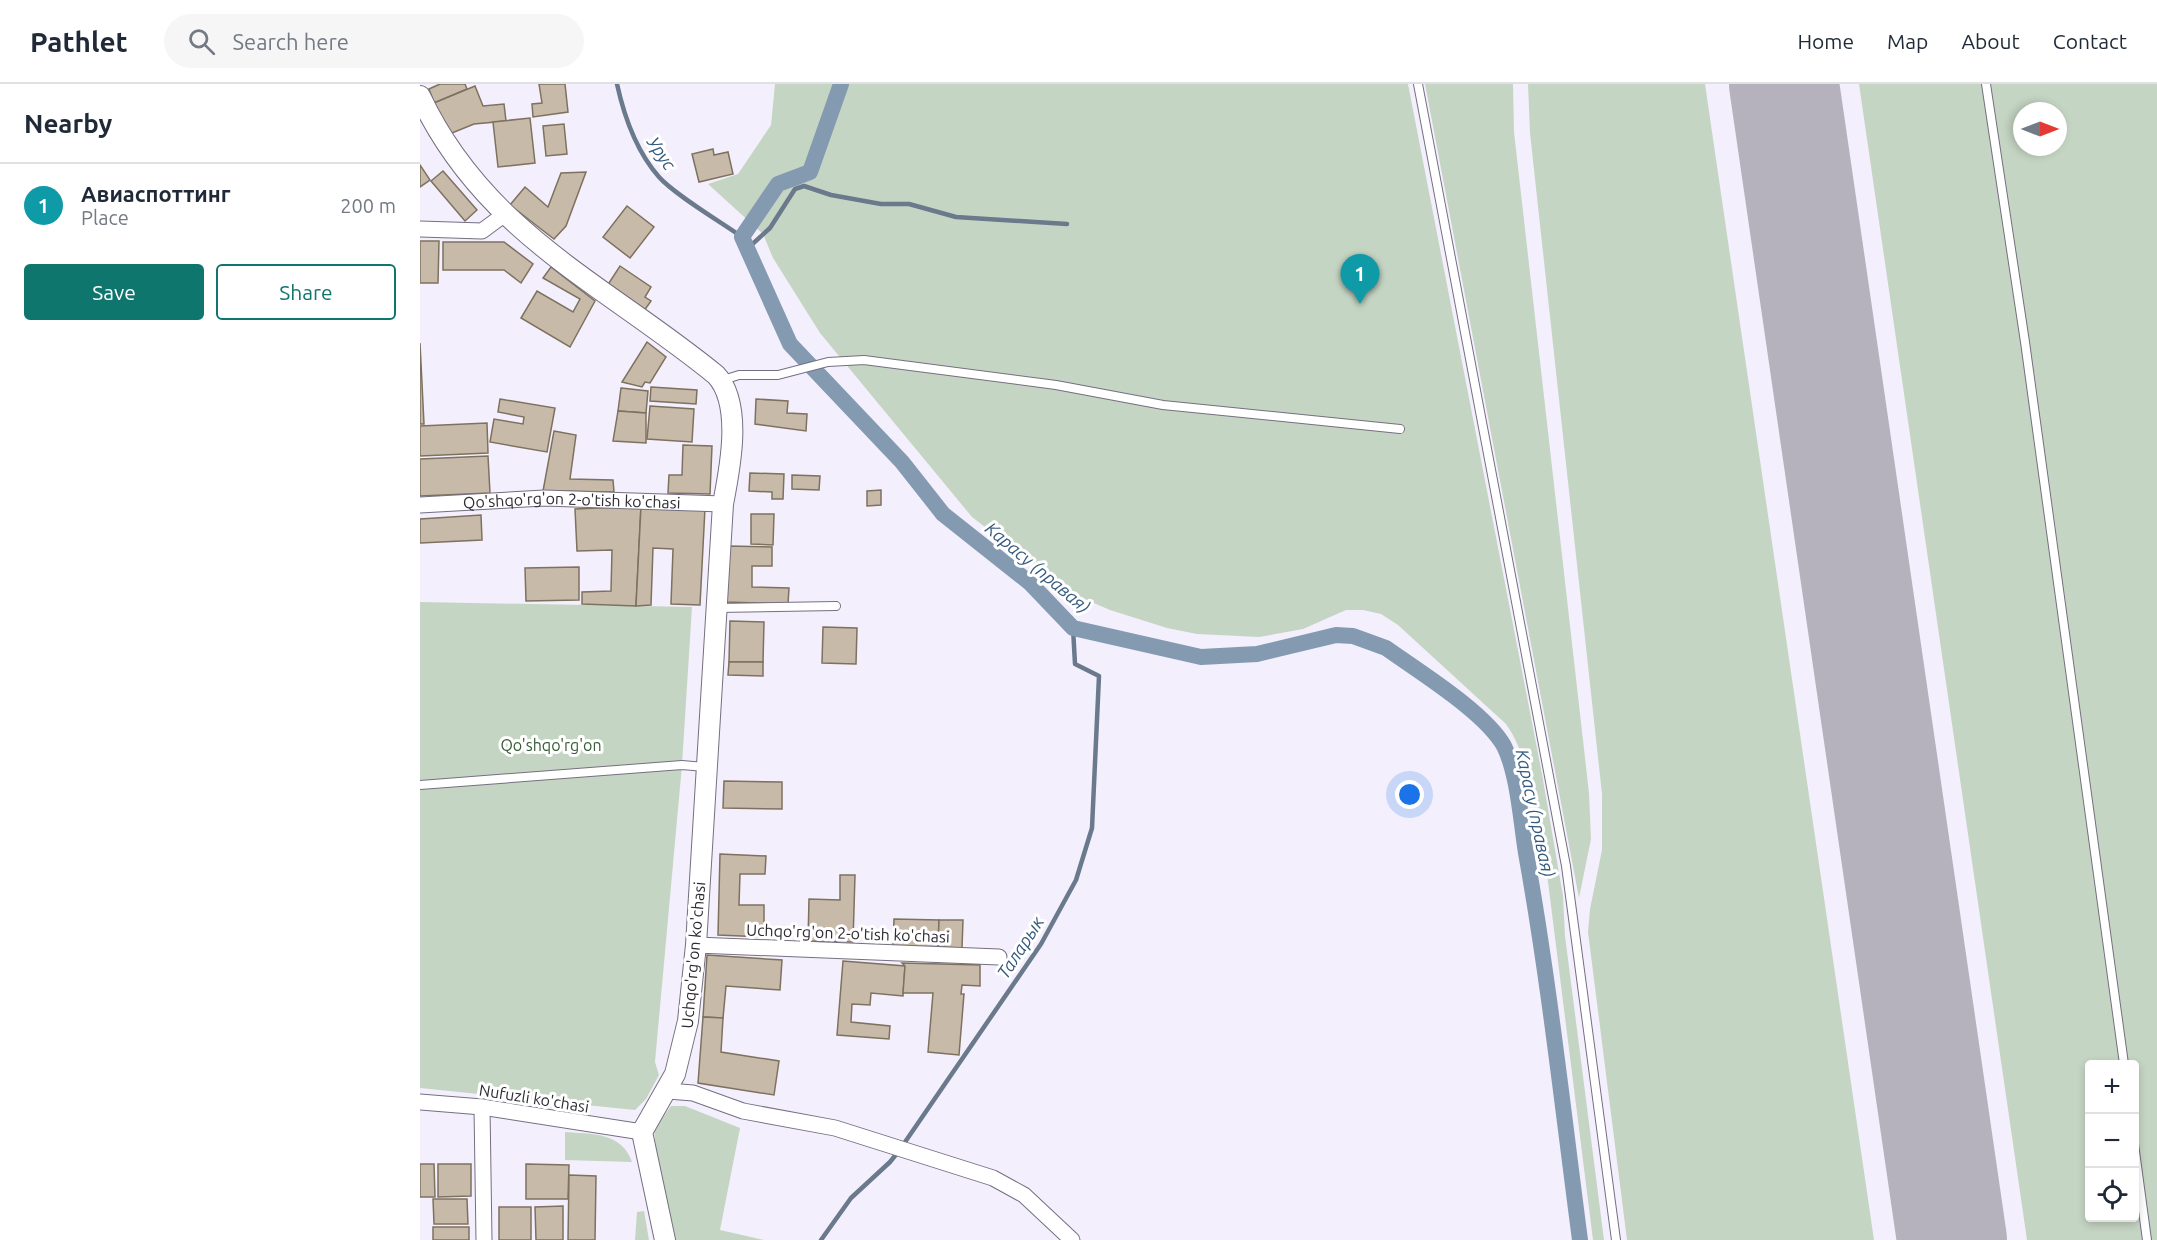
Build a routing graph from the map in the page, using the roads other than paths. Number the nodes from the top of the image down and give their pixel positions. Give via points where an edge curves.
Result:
1 (1418, 84) edge
2 (1986, 84) edge
3 (420, 96) edge
4 (506, 214) junction
5 (420, 229) edge
6 (721, 381) junction
7 (1400, 429) dead end
8 (723, 504) junction
9 (420, 505) edge
10 (836, 606) dead end
11 (716, 608) junction
12 (705, 767) junction
13 (420, 785) edge
14 (696, 945) junction
15 (999, 957) dead end
16 (2123, 1060) edge
17 (668, 1091) junction
18 (420, 1102) edge
19 (482, 1107) junction
20 (642, 1132) junction
21 (2137, 1168) edge
22 (484, 1240) edge
23 (665, 1240) edge
24 (1072, 1240) edge
25 (1616, 1240) edge
26 (2147, 1240) edge

1 - 25 lane via 1566,866
2 - 16 lane
3 - 4 street via 467,175
4 - 5 street via 482,231
4 - 6 street via 569,268
6 - 7 lane via 739,375 778,375 828,362 864,360 1056,385 1163,405
6 - 8 street, Uchqo'rg'on ko'chasi via 729,400 732,442
8 - 9 street, Qo'shqo'rg'on 2-o'tish ko'chasi via 544,498
8 - 11 street, Uchqo'rg'on ko'chasi
10 - 11 lane
11 - 12 street, Uchqo'rg'on ko'chasi
12 - 13 lane via 682,765
12 - 14 street, Uchqo'rg'on ko'chasi
14 - 15 street, Uchqo'rg'on 2-o'tish ko'chasi
14 - 17 street, Uchqo'rg'on ko'chasi via 685,1039
17 - 20 street, Uchqo'rg'on ko'chasi
17 - 24 street via 693,1093 743,1111 835,1128 993,1178 1017,1190
18 - 19 street, Nufuzli ko'chasi
19 - 20 street, Nufuzli ko'chasi
19 - 22 street
20 - 23 street
21 - 26 lane

